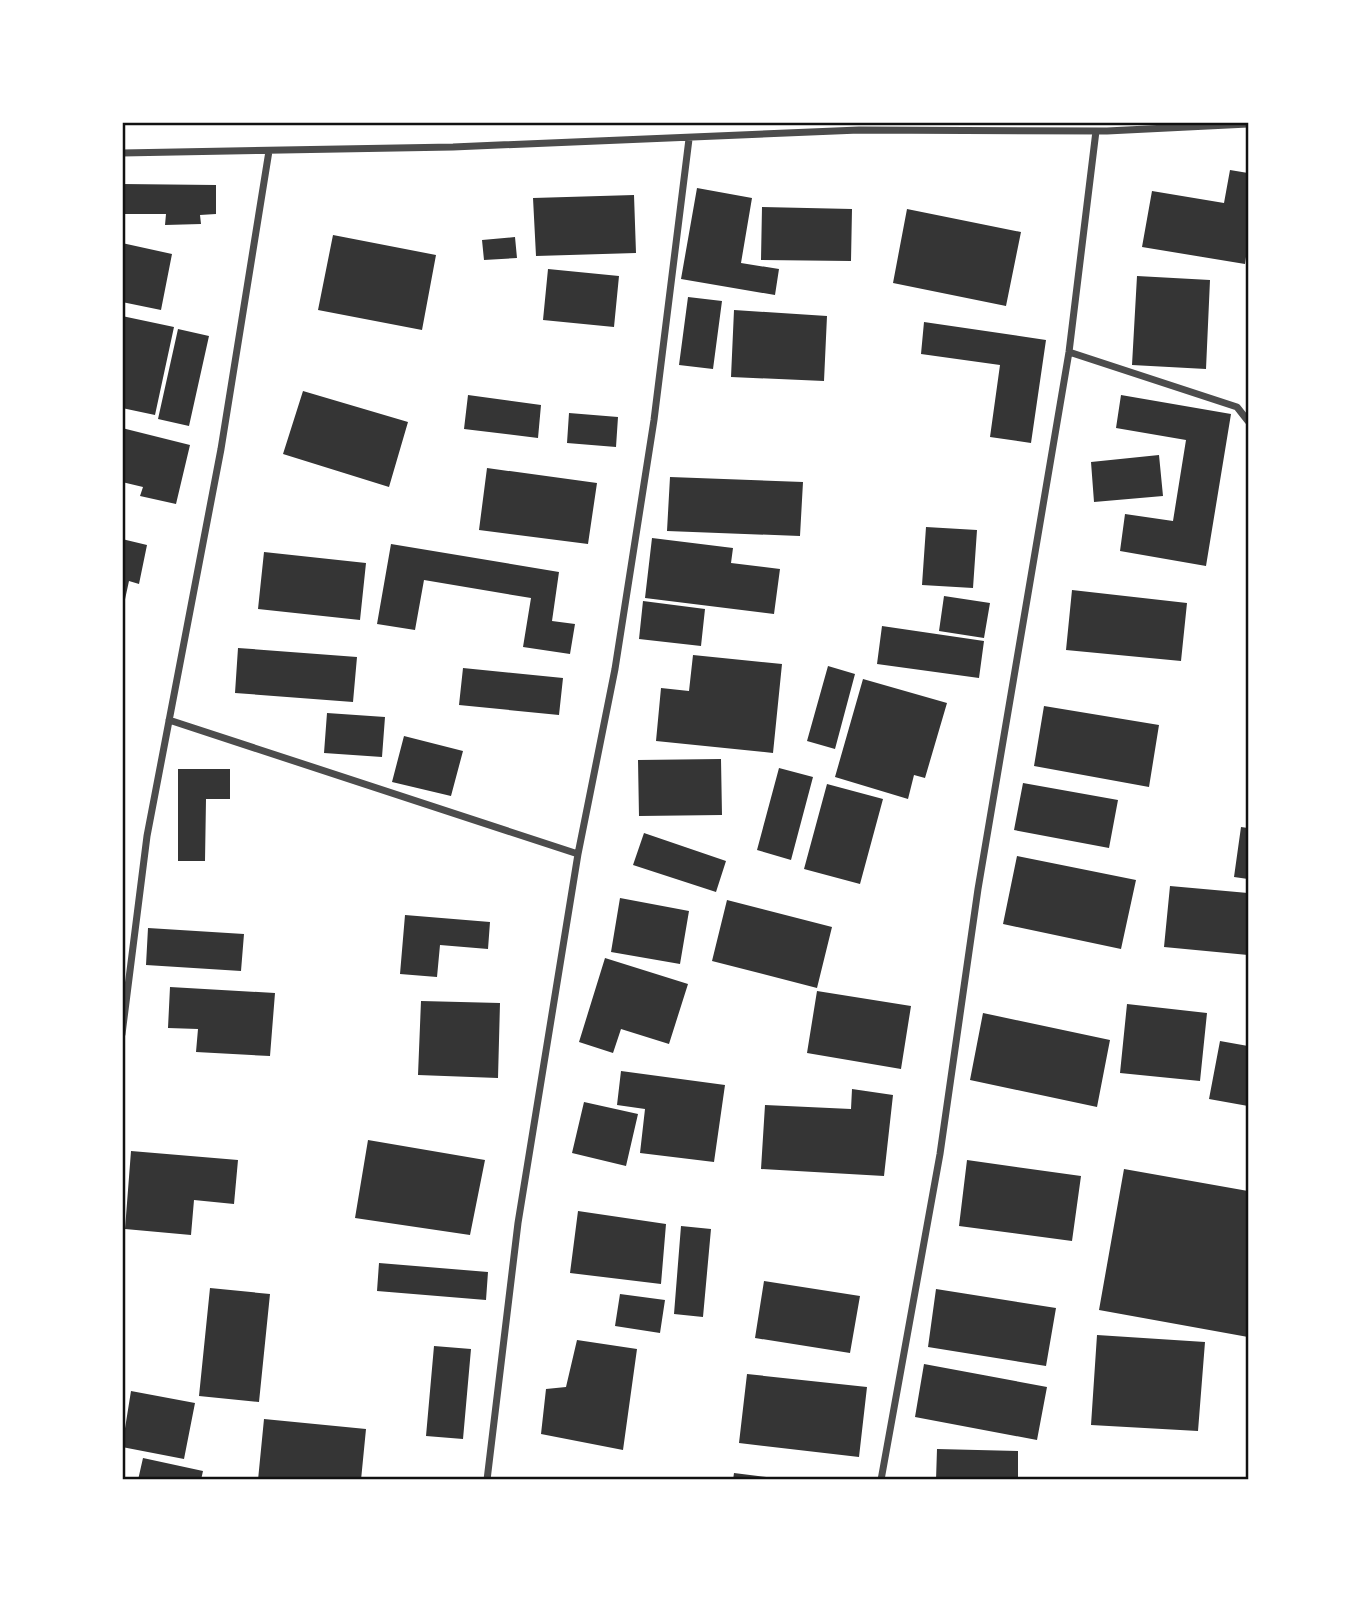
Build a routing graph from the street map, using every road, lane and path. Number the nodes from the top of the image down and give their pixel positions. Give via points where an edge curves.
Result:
1 (1109, 122) edge
2 (1248, 124) edge
3 (859, 126) edge
4 (1096, 131) junction
5 (1107, 131) junction
6 (689, 139) junction
7 (269, 151) junction
8 (122, 153) edge
9 (1069, 352) junction
10 (1248, 421) edge
11 (169, 720) junction
12 (578, 854) junction
13 (122, 1034) edge
14 (487, 1479) edge
15 (881, 1479) edge

1 - 5 street
2 - 5 street
3 - 4 street
3 - 6 street
4 - 5 street
4 - 9 street
6 - 7 street
6 - 12 street via 650,448 615,669
7 - 8 street
7 - 11 street via 228,410
9 - 10 street via 1237,407
9 - 15 street via 978,889 940,1154
11 - 12 street
11 - 13 street via 147,836
12 - 14 street via 518,1223

